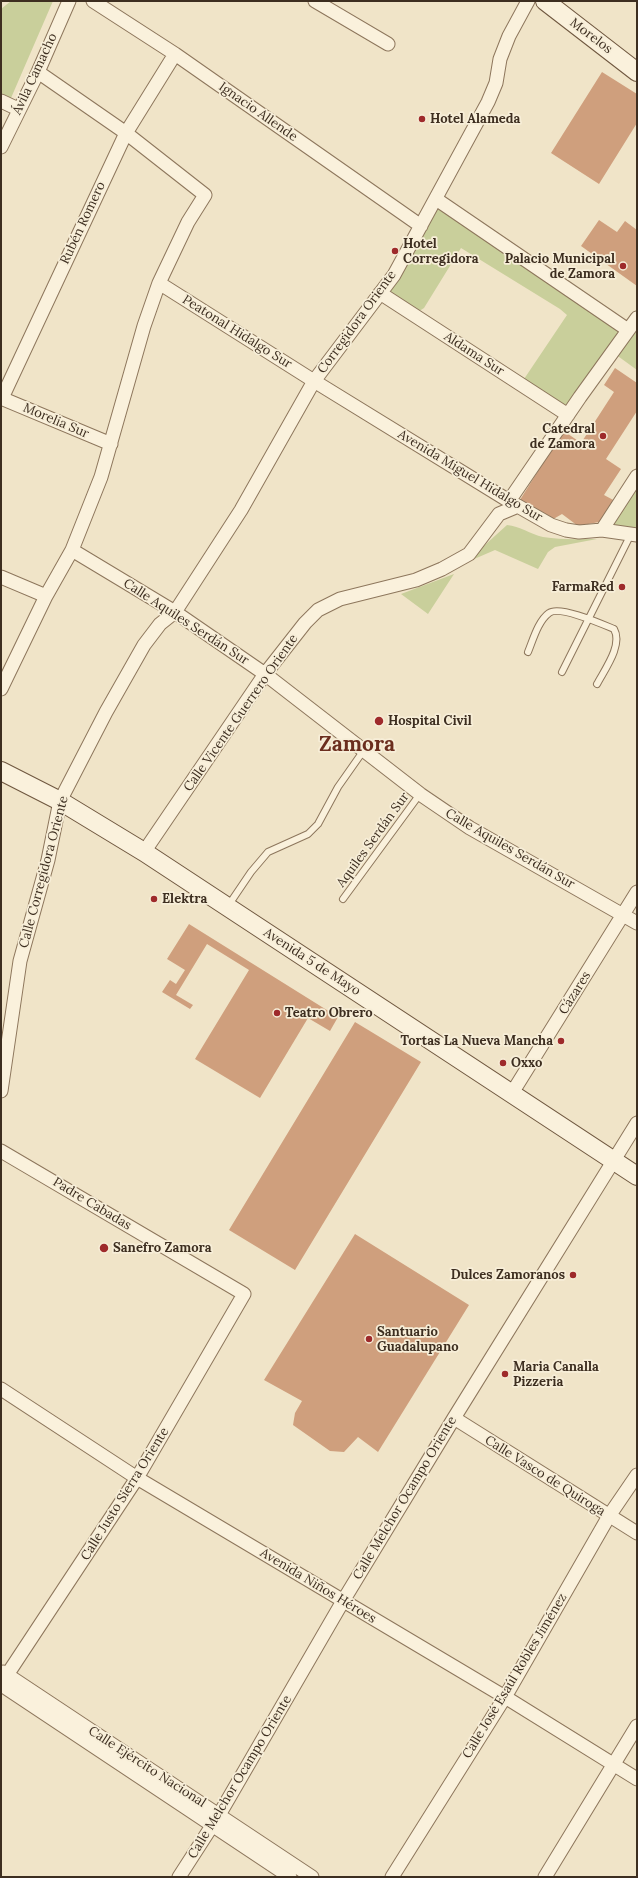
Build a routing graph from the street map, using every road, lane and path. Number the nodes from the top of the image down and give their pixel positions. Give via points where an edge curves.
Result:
1 (69, 1) edge
2 (93, 1) edge
3 (315, 1) edge
4 (528, 1) edge
5 (545, 1) edge
6 (388, 44) dead end
7 (175, 54) junction
8 (38, 72) junction
9 (637, 72) edge
10 (1, 101) edge
11 (18, 109) junction
12 (126, 133) junction
13 (1, 147) edge
14 (436, 200) junction
15 (421, 226) junction
16 (160, 283) junction
17 (380, 293) junction
18 (637, 318) edge
19 (628, 330) junction
20 (314, 381) junction
21 (1, 398) edge
22 (568, 415) junction
23 (111, 444) junction
24 (637, 476) edge
25 (513, 503) junction
26 (602, 530) junction
27 (634, 534) edge
28 (72, 550) junction
29 (1, 577) edge
30 (46, 596) junction
31 (175, 612) junction
32 (588, 619) junction
33 (528, 652) dead end
34 (562, 672) dead end
35 (265, 674) junction
36 (597, 684) dead end
37 (1, 689) edge
38 (364, 750) junction
39 (1, 771) edge
40 (420, 794) junction
41 (60, 801) junction
42 (144, 852) junction
43 (637, 892) edge
44 (343, 899) dead end
45 (227, 906) junction
46 (624, 914) junction
47 (637, 923) edge
48 (1, 1091) edge
49 (512, 1093) junction
50 (637, 1123) edge
51 (1, 1151) edge
52 (612, 1161) junction
53 (637, 1176) edge
54 (244, 1294) joint
55 (1, 1389) edge
56 (454, 1418) junction
57 (637, 1475) edge
58 (137, 1478) junction
59 (610, 1516) junction
60 (637, 1533) edge
61 (343, 1601) junction
62 (5, 1680) edge
63 (505, 1697) junction
64 (637, 1726) edge
65 (613, 1765) junction
66 (637, 1779) edge
67 (216, 1821) junction
68 (179, 1877) edge
69 (290, 1877) edge
70 (312, 1877) edge
71 (392, 1877) edge
72 (545, 1877) edge

1 - 8 street, Ávila Camacho
2 - 7 street, Ignacio Allende
3 - 6 street
4 - 14 street, Corregidora Oriente via 509,36 488,102
5 - 9 street, Morelos
7 - 12 street, Rubén Romero
7 - 15 street, Ignacio Allende
8 - 11 street, Ávila Camacho
8 - 12 street
10 - 11 street
11 - 13 street, Ávila Camacho
12 - 16 street via 205,195 188,222
12 - 21 street, Rubén Romero
14 - 15 street, Corregidora Oriente
14 - 19 street
15 - 17 street, Corregidora Oriente via 394,275
16 - 20 street, Peatonal Hidalgo Sur
16 - 23 street via 131,366
17 - 20 street, Corregidora Oriente
17 - 22 street, Aldama Sur
18 - 19 street
19 - 22 street
20 - 25 street, Avenida Miguel Hidalgo Sur
20 - 31 street, Corregidora Oriente via 241,510
21 - 23 street, Morelia Sur
22 - 25 street
23 - 28 street
24 - 26 street
25 - 26 street, Avenida Miguel Hidalgo Sur via 551,525 566,530
25 - 35 street, Calle Vicente Guerrero Oriente via 499,514 469,554 442,570 416,580 340,599 318,610 305,622
26 - 27 street, Avenida Miguel Hidalgo Sur
27 - 32 lane
28 - 30 street
28 - 31 street, Calle Aquiles Serdán Sur
29 - 30 street
30 - 37 street
31 - 35 street, Calle Aquiles Serdán Sur
31 - 41 street, Calle Corregidora Oriente via 160,624 144,645
32 - 33 lane via 556,610 549,613 542,621
32 - 34 lane
32 - 36 lane via 614,629 618,636
35 - 38 street, Calle Aquiles Serdán Sur
35 - 42 street, Calle Vicente Guerrero Oriente
38 - 40 street, Calle Aquiles Serdán Sur
38 - 45 lane via 338,786 318,824 308,834 268,852
39 - 41 street, Avenida 5 de Mayo
40 - 44 lane, Aquiles Serdán Sur
40 - 46 street, Calle Aquiles Serdán Sur via 470,828
41 - 42 street, Avenida 5 de Mayo
41 - 48 street, Calle Corregidora Oriente via 48,860 20,961
42 - 45 street, Avenida 5 de Mayo
43 - 46 street, Cázares
45 - 49 street, Avenida 5 de Mayo
46 - 47 street, Calle Aquiles Serdán Sur
46 - 49 street, Cázares
49 - 52 street, Avenida 5 de Mayo
50 - 52 street, Calle Melchor Ocampo Oriente
51 - 54 street, Padre Cabadas
52 - 53 street, Avenida 5 de Mayo
52 - 56 street, Calle Melchor Ocampo Oriente
54 - 58 street, Calle Justo Sierra Oriente
55 - 58 street, Avenida Niños Héroes
56 - 59 street, Calle Vasco de Quiroga
56 - 61 street, Calle Melchor Ocampo Oriente
57 - 59 street, Calle José Esaúl Robles Jiménez
58 - 61 street, Avenida Niños Héroes
58 - 62 street, Calle Justo Sierra Oriente
59 - 60 street, Calle Vasco de Quiroga
59 - 63 street, Calle José Esaúl Robles Jiménez
61 - 63 street, Avenida Niños Héroes
61 - 67 street, Calle Melchor Ocampo Oriente
62 - 67 street, Calle Ejército Nacional
63 - 65 street, Avenida Niños Héroes
63 - 71 street, Calle José Esaúl Robles Jiménez
64 - 65 street
65 - 66 street, Avenida Niños Héroes
65 - 72 street
67 - 68 street, Calle Melchor Ocampo Oriente
67 - 69 street, Calle Ejército Nacional
67 - 70 street, Calle Ejército Nacional

